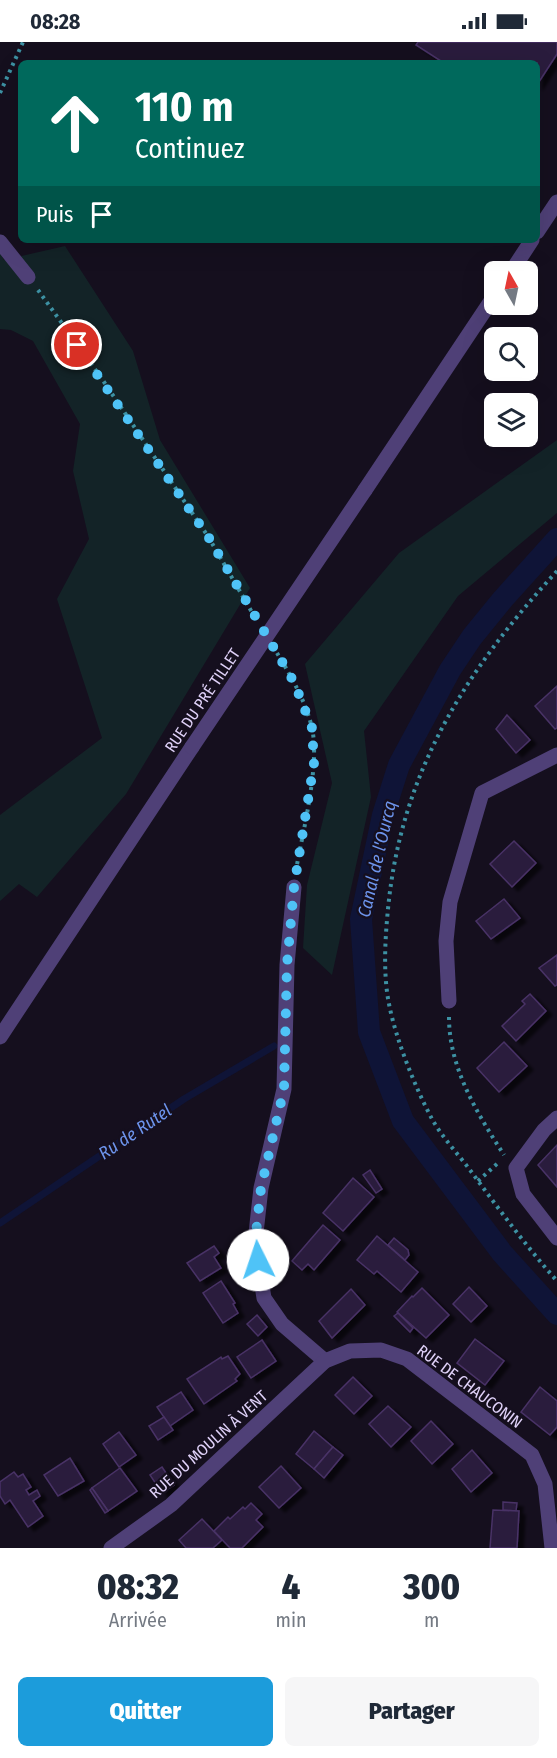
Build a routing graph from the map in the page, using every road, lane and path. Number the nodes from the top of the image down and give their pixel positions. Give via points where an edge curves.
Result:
1 (23, 42) edge
2 (0, 93) edge
3 (557, 202) edge
4 (540, 228) edge
5 (0, 242) edge
6 (530, 243) edge
7 (518, 261) edge
8 (28, 277) joint
9 (484, 312) edge
10 (259, 623) dead end
11 (276, 652) dead end
12 (557, 755) edge
13 (294, 887) joint
14 (449, 1001) joint
15 (0, 1037) edge
16 (557, 1118) edge
17 (478, 1181) dead end
18 (557, 1238) edge
19 (325, 1361) junction
20 (111, 1548) edge
21 (552, 1548) edge

1 - 2 path
3 - 4 street
5 - 8 street
6 - 7 street
8 - 10 path via 209,538
9 - 15 street, RUE DU PRÉ TILLET, bridge
11 - 13 path via 294,682 312,728 314,763
12 - 14 street via 482,793 450,902 446,941
13 - 19 street via 287,965 284,1089 261,1188 255,1242 264,1298 282,1324
14 - 17 path via 449,1038 460,1073 476,1111 505,1157
16 - 18 street via 516,1168 523,1194
19 - 20 street, RUE DU MOULIN À VENT via 171,1505
19 - 21 street, RUE DE CHAUCONIN via 350,1351 370,1350 407,1359 532,1455 545,1484

